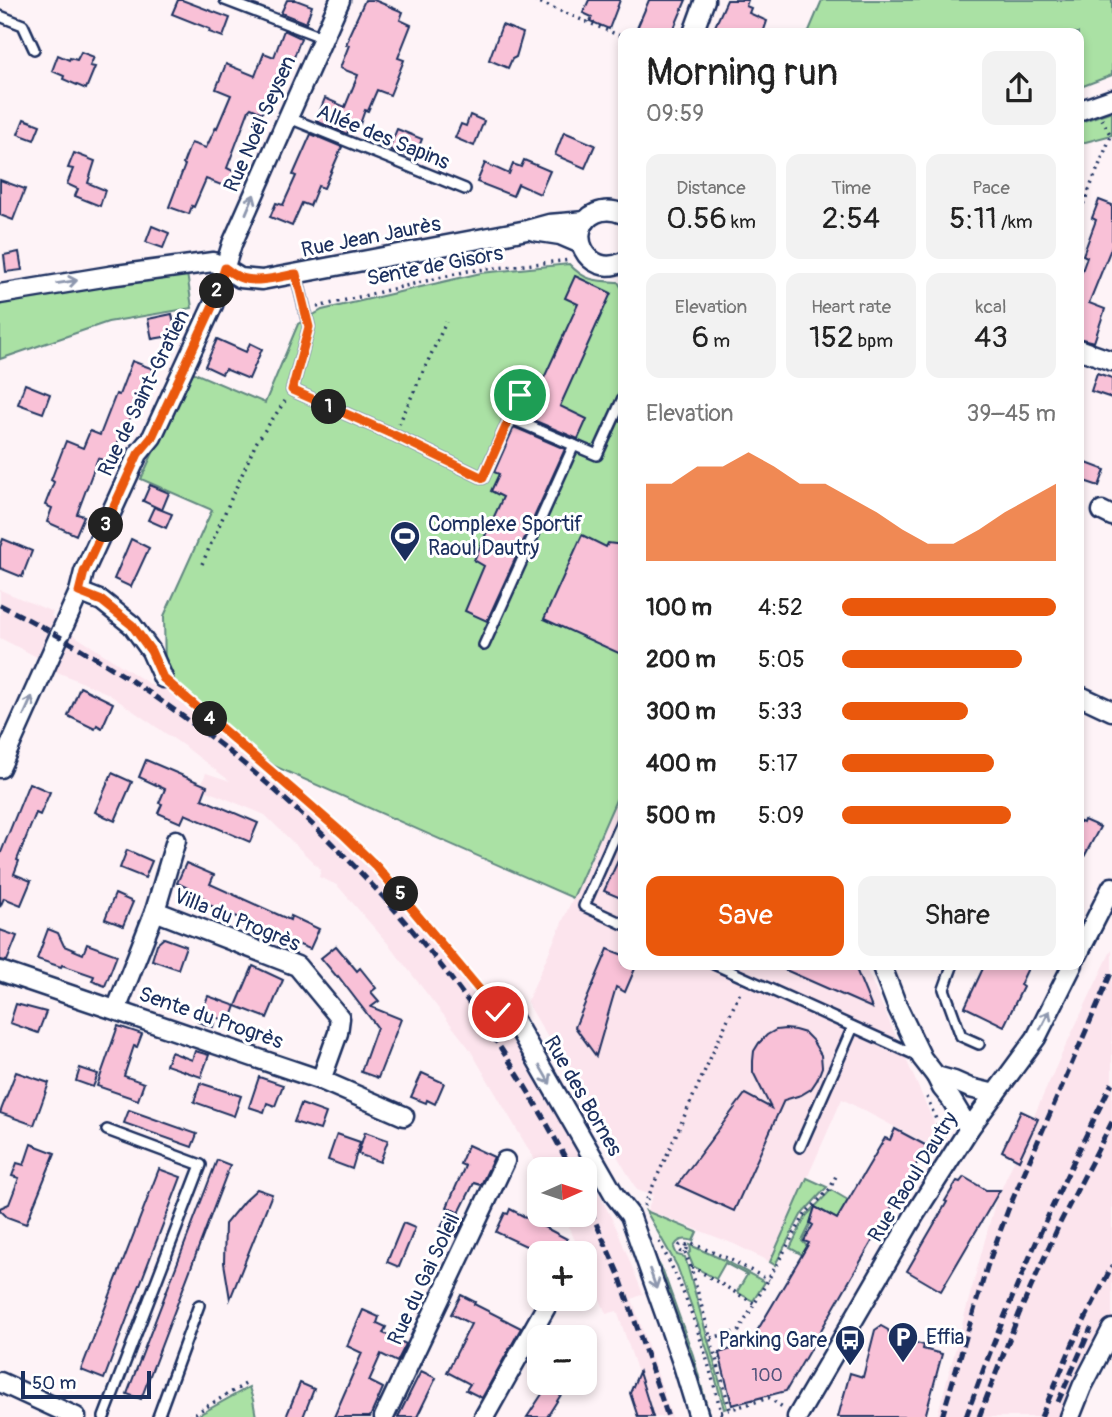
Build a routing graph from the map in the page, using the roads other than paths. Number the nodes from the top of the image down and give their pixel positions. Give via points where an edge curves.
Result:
1 (225, 0) edge
2 (340, 0) edge
3 (705, 0) edge
4 (0, 16) edge
5 (695, 28) edge
6 (324, 38) junction
7 (34, 49) dead end
8 (1112, 99) edge
9 (1084, 109) edge
10 (287, 117) junction
11 (466, 189) dead end
12 (618, 212) edge
13 (586, 221) junction
14 (527, 230) junction
15 (577, 251) junction
16 (225, 268) junction
17 (618, 268) edge
18 (296, 274) junction
19 (0, 294) edge
20 (1084, 351) edge
21 (1112, 361) edge
22 (520, 395) dead end
23 (618, 409) edge
24 (510, 418) junction
25 (574, 445) junction
26 (79, 592) junction
27 (484, 645) dead end
28 (163, 678) road end
29 (1084, 698) edge
30 (1112, 711) edge
31 (0, 768) edge
32 (618, 829) edge
33 (176, 840) dead end
34 (1112, 887) edge
35 (155, 911) junction
36 (618, 922) edge
37 (1084, 942) edge
38 (727, 970) edge
39 (883, 970) edge
40 (951, 970) edge
41 (1070, 970) edge
42 (0, 971) edge
43 (116, 1010) junction
44 (511, 1016) road end
45 (853, 1027) junction
46 (979, 1044) dead end
47 (922, 1058) junction
48 (936, 1076) junction
49 (321, 1080) junction
50 (995, 1094) junction
51 (404, 1116) dead end
52 (970, 1129) junction
53 (107, 1130) dead end
54 (800, 1147) dead end
55 (505, 1161) dead end
56 (200, 1305) dead end
57 (544, 1311) edge
58 (1112, 1329) edge
59 (1106, 1351) edge
60 (0, 1382) edge
61 (793, 1414) edge
62 (76, 1417) edge
63 (104, 1417) edge
64 (158, 1417) edge
65 (384, 1417) edge
66 (484, 1417) edge
67 (699, 1417) edge
68 (1070, 1417) edge

1 - 6 lane
2 - 6 street, Rue Noël Seysen
3 - 5 street
4 - 7 lane via 23,25
6 - 10 street, Rue Noël Seysen
8 - 9 street
10 - 11 lane, Allée des Sapins
16 -> 10 street, Rue Noël Seysen
12 - 13 street, Rue Jean Jaurès via 604,210
13 - 14 street, Rue Jean Jaurès
13 - 15 street
14 - 15 street, Rue Jean Jaurès via 560,235
14 - 18 street, Rue Jean Jaurès
15 - 17 street via 596,263
16 - 18 street, Rue Jean Jaurès via 240,278 262,280
19 -> 16 street, Rue Jean Jaurès via 213,262
16 - 26 street, Rue de Saint-Gratien via 213,305 152,437 138,454
18 - 24 lane via 309,327 292,390 483,478
20 - 21 street
22 - 24 lane
23 - 25 lane via 597,455
24 - 25 lane
25 - 27 lane
26 - 28 street via 102,601 132,625
31 -> 26 street, Rue de Saint-Gratien
29 - 30 street
32 - 36 lane via 584,906
33 - 35 street, Villa du Progrès
34 - 37 street
35 - 43 street, Villa du Progrès
35 - 49 street, Villa du Progrès via 297,966 340,1018
38 - 45 lane
39 - 47 street
40 - 46 lane via 944,989 961,1035
50 -> 41 street, Rue Raoul Dautry via 1036,1038
42 - 43 street, Sente du Progrès
43 - 49 street, Sente du Progrès
44 -> 67 street, Rue des Bornes via 630,1215
45 - 47 lane
45 - 54 lane
47 - 48 street
48 - 50 street
48 - 52 street
49 - 51 street, Sente du Progrès
50 - 52 street, Rue Raoul Dautry
52 - 61 street, Rue Raoul Dautry
53 - 63 lane via 201,1165
55 - 65 street, Rue du Gai Soleil
56 - 64 lane
57 - 66 street
58 - 59 street
59 - 68 street via 1082,1387
60 - 62 street

